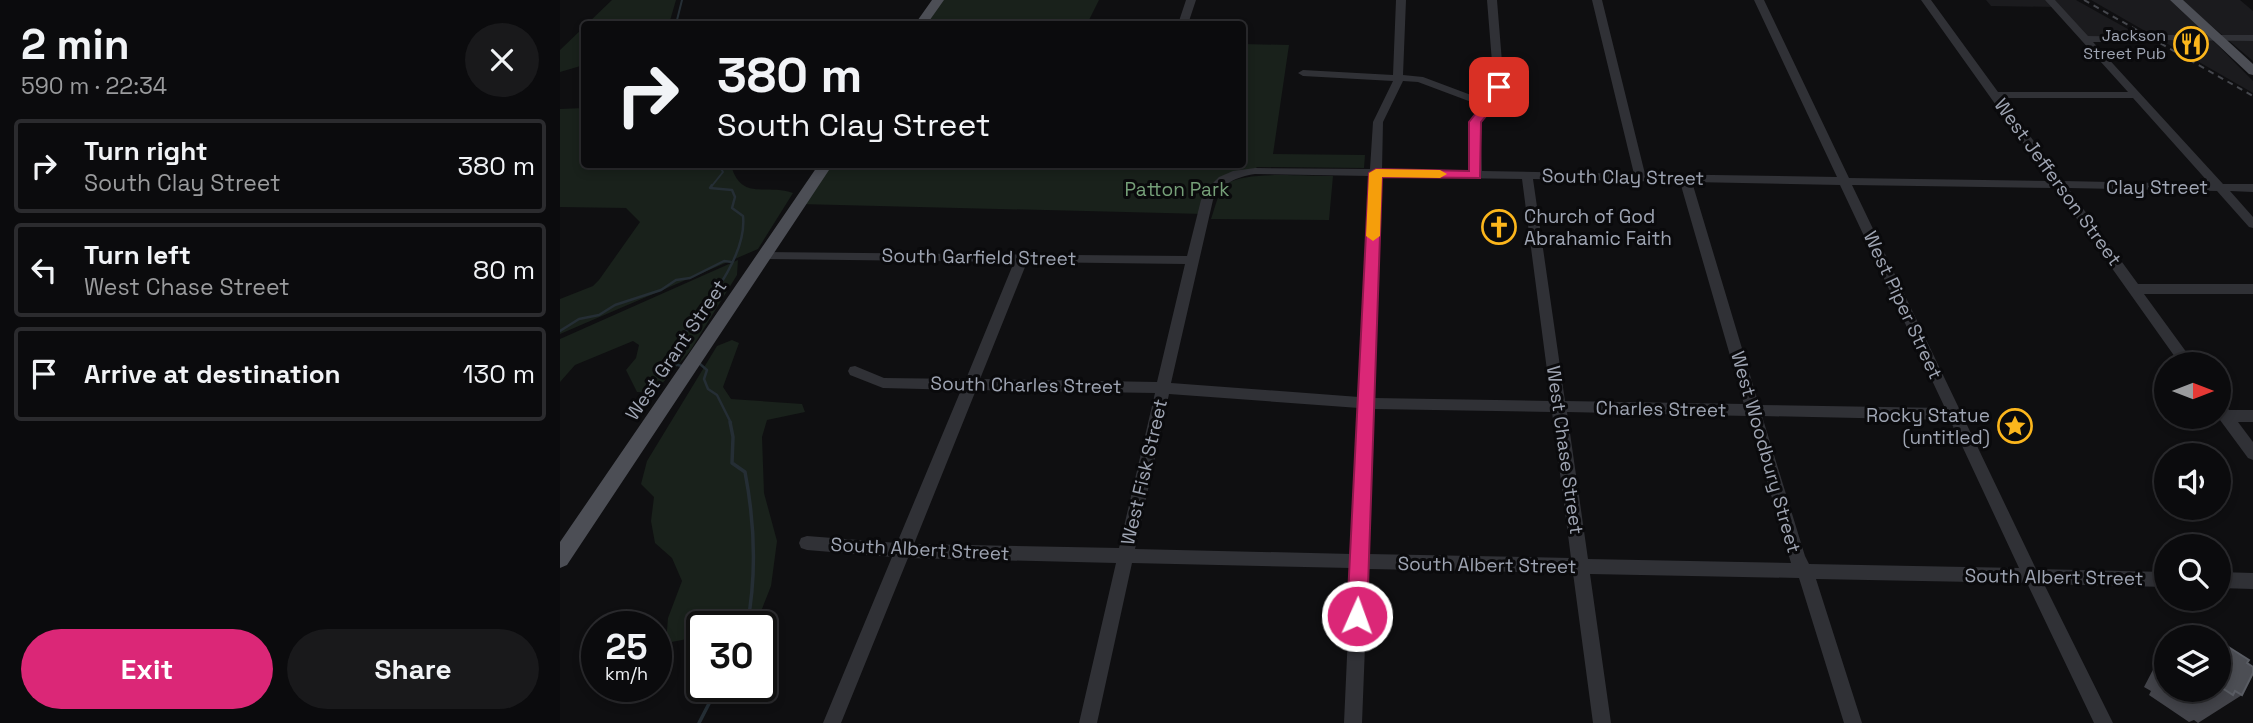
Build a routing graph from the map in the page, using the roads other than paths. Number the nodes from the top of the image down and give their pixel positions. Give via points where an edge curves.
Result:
1 (938, 0) edge
2 (1191, 0) edge
3 (1401, 0) edge
4 (1492, 0) edge
5 (1597, 0) edge
6 (1759, 0) edge
7 (1926, 0) edge
8 (2050, 0) edge
9 (2176, 0) edge
10 (923, 21) edge
11 (1184, 21) edge
12 (2162, 38) dead end
13 (2217, 38) junction
14 (2253, 38) edge
15 (2086, 39) junction
16 (2136, 39) dead end
17 (2253, 71) edge
18 (1303, 74) dead end
19 (1398, 77) junction
20 (1995, 95) junction
21 (2136, 95) junction
22 (1489, 105) junction
23 (823, 168) edge
24 (1376, 173) junction
25 (1476, 175) junction
26 (1527, 176) junction
27 (1640, 177) junction
28 (1685, 178) junction
29 (1846, 182) junction
30 (2061, 187) junction
31 (2220, 187) junction
32 (2253, 188) edge
33 (1204, 215) joint
34 (2253, 224) edge
35 (765, 255) junction
36 (1022, 259) junction
37 (1192, 260) junction
38 (2135, 289) junction
39 (2253, 289) edge
40 (2180, 352) edge
41 (855, 371) dead end
42 (971, 384) junction
43 (1163, 388) junction
44 (1366, 403) junction
45 (1559, 407) junction
46 (1753, 410) junction
47 (2231, 412) edge
48 (1955, 414) junction
49 (2253, 416) edge
50 (2231, 423) edge
51 (2253, 454) edge
52 (807, 543) dead end
53 (903, 551) junction
54 (1125, 556) junction
55 (560, 559) edge
56 (1360, 562) junction
57 (1581, 566) junction
58 (1806, 573) junction
59 (2032, 577) junction
60 (2154, 579) edge
61 (2231, 580) edge
62 (2253, 581) edge
63 (832, 723) edge
64 (1088, 723) edge
65 (1353, 723) edge
66 (1602, 723) edge
67 (1853, 723) edge
68 (2104, 723) edge

1 - 10 main road
2 - 11 street
3 - 19 street
4 - 22 street via 1499,87
5 - 27 street
6 - 29 street, West Piper Street
7 - 20 street, West Jefferson Street
8 - 15 street
9 - 13 main road
12 - 13 street
13 - 14 street
13 - 17 main road
15 - 16 street
15 - 21 street
18 - 19 street
19 - 22 street via 1429,81
19 - 24 street via 1378,122
20 - 21 street
20 - 30 street, West Jefferson Street
21 - 31 street
22 - 25 street via 1475,122
23 - 35 main road, West Grant Street
24 - 25 street, South Clay Street
24 - 33 street, South Clay Street via 1237,173 1216,183
24 - 44 street
25 - 26 street, South Clay Street
26 - 27 street, South Clay Street
26 - 45 street, West Chase Street
27 - 28 street, South Clay Street
28 - 29 street, South Clay Street
28 - 46 street, West Woodbury Street
29 - 30 street, South Clay Street
29 - 48 street, West Piper Street
30 - 31 street, Clay Street
30 - 38 street, West Jefferson Street
31 - 32 street, Clay Street
31 - 34 street
33 - 37 street, West Fisk Street
35 - 36 street, South Garfield Street
35 - 55 main road, West Grant Street
36 - 37 street, South Garfield Street
36 - 42 street
37 - 43 street, West Fisk Street
38 - 39 street
38 - 40 street, West Jefferson Street
41 - 42 street, South Charles Street via 883,383
42 - 43 street, South Charles Street
42 - 53 street
43 - 44 street, South Charles Street
43 - 54 street, West Fisk Street
44 - 45 street, Charles Street
44 - 56 street
45 - 46 street, Charles Street
45 - 57 street, West Chase Street
46 - 48 street, Charles Street
46 - 58 street, West Woodbury Street via 1797,559
47 - 49 street
48 - 59 street, West Piper Street
50 - 51 street
52 - 53 street, South Albert Street
53 - 54 street, South Albert Street
53 - 63 street
54 - 56 street, South Albert Street
54 - 64 street, West Fisk Street
56 - 57 street, South Albert Street
56 - 65 street
57 - 58 street, South Albert Street
57 - 66 street, West Chase Street
58 - 59 street, South Albert Street
58 - 67 street, West Woodbury Street
59 - 60 street, South Albert Street
59 - 68 street, West Piper Street
61 - 62 street

